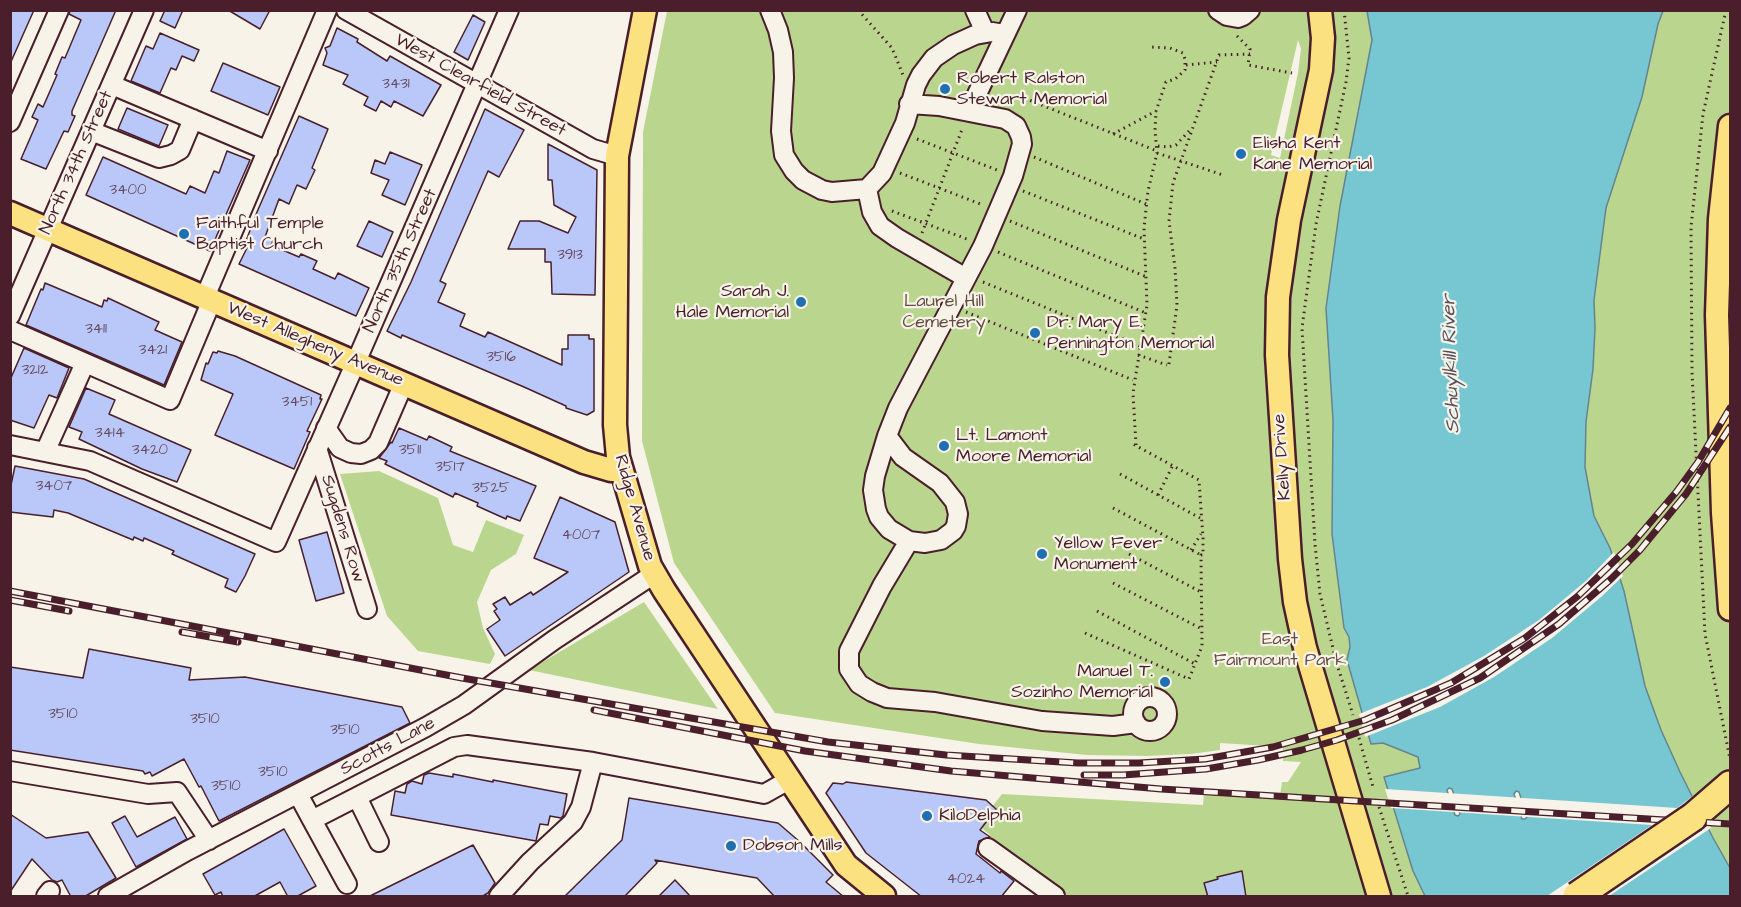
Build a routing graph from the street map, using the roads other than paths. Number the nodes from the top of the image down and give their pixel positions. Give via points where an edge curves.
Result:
1 (59, 10) edge
2 (144, 10) edge
3 (327, 10) edge
4 (346, 10) edge
5 (509, 10) edge
6 (645, 10) edge
7 (770, 10) edge
8 (975, 10) edge
9 (1017, 10) edge
10 (1218, 10) edge
11 (1250, 10) edge
12 (1320, 10) edge
13 (986, 32) junction
14 (1004, 34) junction
15 (112, 85) junction
16 (478, 85) junction
17 (910, 100) junction
18 (13, 110) edge
19 (969, 111) junction
20 (193, 119) junction
21 (1731, 126) edge
22 (91, 131) junction
23 (268, 151) junction
24 (617, 156) junction
25 (868, 196) junction
26 (10, 213) edge
27 (47, 229) junction
28 (967, 277) junction
29 (209, 299) junction
30 (10, 316) edge
31 (10, 330) edge
32 (85, 363) junction
33 (356, 363) junction
34 (404, 383) junction
35 (326, 428) junction
36 (887, 436) junction
37 (10, 445) edge
38 (317, 448) junction
39 (45, 452) junction
40 (621, 470) junction
41 (909, 541) junction
42 (654, 574) junction
43 (368, 609) dead end
44 (1731, 609) edge
45 (1136, 723) dead end
46 (421, 730) junction
47 (435, 756) junction
48 (592, 762) junction
49 (10, 771) edge
50 (789, 780) junction
51 (1731, 785) edge
52 (298, 794) junction
53 (1731, 796) edge
54 (357, 797) junction
55 (1693, 817) junction
56 (312, 820) junction
57 (209, 840) junction
58 (379, 842) dead end
59 (988, 848) dead end
60 (347, 884) dead end
61 (108, 897) edge
62 (499, 897) edge
63 (884, 897) edge
64 (1055, 897) edge
65 (1379, 897) edge
66 (1577, 897) edge

1 - 18 street
2 - 15 street, North 34th Street
3 - 23 street
4 - 16 street, West Clearfield Street
5 - 16 street, North 35th Street
6 - 24 main road, Ridge Avenue
7 - 25 street via 783,52 781,131 788,163 803,180 822,190
8 - 13 street
9 - 14 street
10 - 11 street via 1238,18
12 - 65 main road, Kelly Drive via 1321,70 1289,220 1278,297 1277,355 1286,501 1295,602 1305,648
13 - 14 street
13 - 17 street via 953,45 934,58
14 - 19 street
15 - 20 street
15 - 22 street, North 34th Street
16 - 24 street, West Clearfield Street via 593,149
16 - 33 street, North 35th Street
17 - 19 street
17 - 25 street via 886,167
19 - 28 street via 1011,122 1021,136 1021,152 998,213
20 - 22 street via 180,150 159,158
20 - 23 street
21 - 44 main road via 1720,219 1718,315 1723,513
22 - 27 street, North 34th Street
23 - 29 street
24 - 40 main road, Ridge Avenue via 615,425
25 - 28 street via 880,226
26 - 27 main road, West Allegheny Avenue
27 - 29 main road, West Allegheny Avenue
27 - 30 street, North 34th Street
28 - 36 street
29 - 32 street via 170,400
29 - 33 main road, West Allegheny Avenue
31 - 32 street
32 - 39 street
33 - 34 main road, West Allegheny Avenue
33 - 35 street, North 35th Street
34 - 35 street via 378,443 371,450 361,454 340,448
34 - 40 main road, West Allegheny Avenue via 584,462
35 - 38 street, North 35th Street
36 - 41 street via 875,476 874,499 883,523
36 - 41 street via 903,457 946,489 957,507 956,526 947,536 934,542
37 - 39 street
38 - 39 street, North 35th Street via 276,542 90,461
38 - 43 street, Sugdens Row
40 - 42 main road, Ridge Avenue
41 - 45 street via 849,651 849,669 859,684 886,698 935,702 1042,721 1113,726
42 - 46 street, Scotts Lane via 464,705
42 - 50 main road, Ridge Avenue
46 - 47 street
46 - 52 street, Scotts Lane
47 - 48 street via 467,745
47 - 54 street
48 - 50 street via 764,794
48 - 62 street via 581,807 573,822
49 - 57 street via 148,794 177,792
50 - 63 main road, Ridge Avenue via 846,866
51 - 55 highway
52 - 56 street
52 - 57 street, Scotts Lane
53 - 55 highway
54 - 56 street
54 - 58 street
55 - 66 highway, bridge
56 - 60 street
57 - 61 street, Scotts Lane
59 - 64 street

